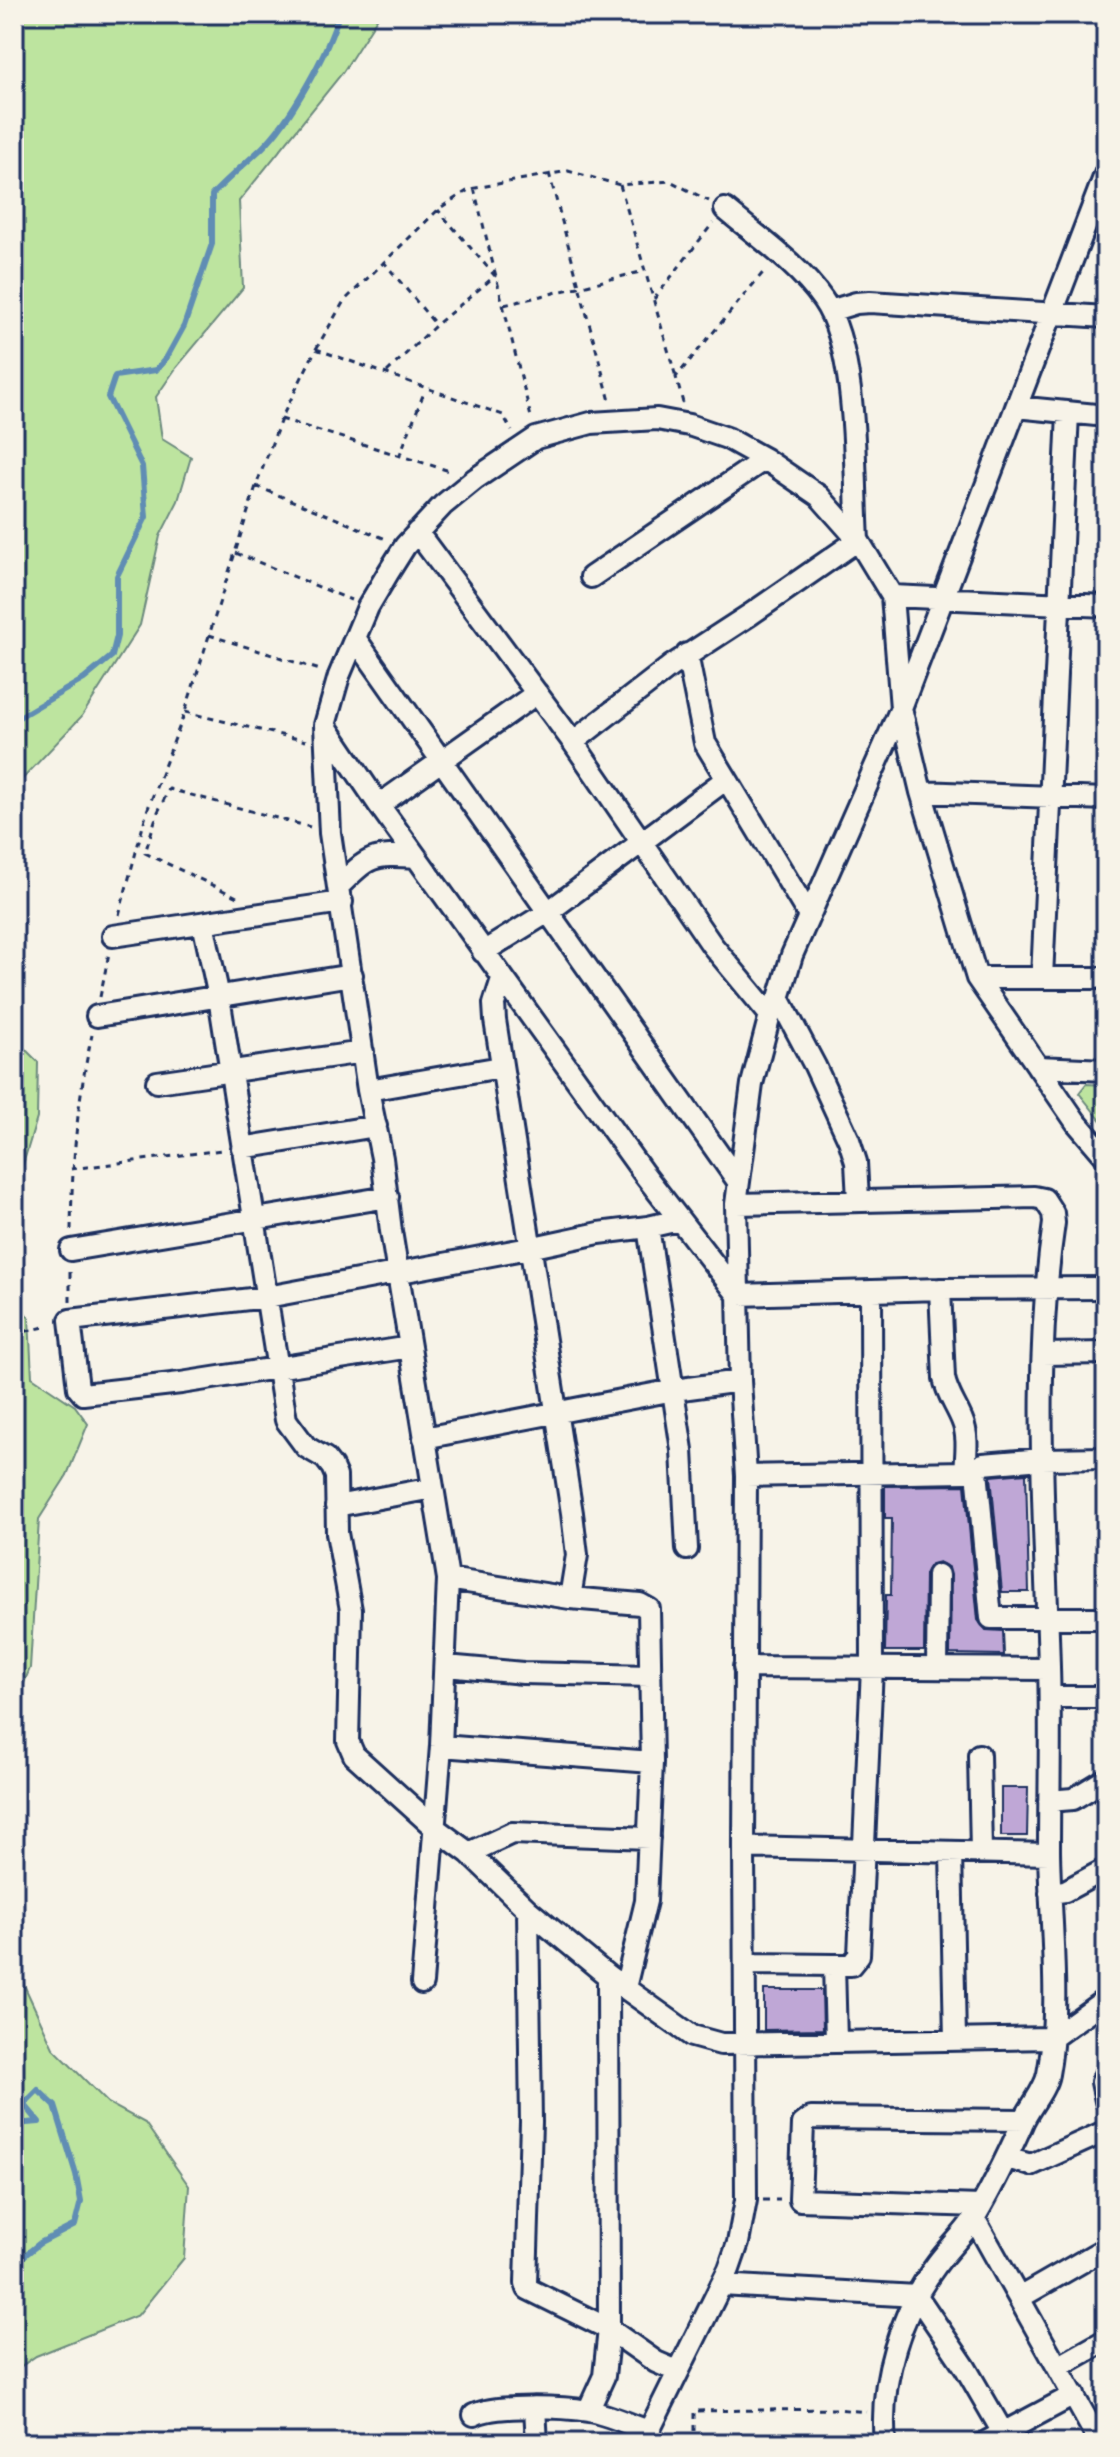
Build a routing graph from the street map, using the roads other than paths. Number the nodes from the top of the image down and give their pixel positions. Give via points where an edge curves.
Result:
1 (1106, 172) edge
2 (1100, 204) edge
3 (725, 209) road end
4 (830, 311) junction
5 (1052, 314) junction
6 (1106, 317) edge
7 (1016, 407) junction
8 (1068, 413) junction
9 (1106, 416) edge
10 (765, 459) junction
11 (411, 539) junction
12 (858, 540) junction
13 (591, 577) dead end
14 (892, 596) junction
15 (943, 597) junction
16 (1057, 604) junction
17 (1106, 606) edge
18 (355, 638) junction
19 (687, 654) junction
20 (537, 693) junction
21 (901, 708) junction
22 (325, 725) junction
23 (573, 742) junction
24 (442, 763) junction
25 (725, 780) junction
26 (921, 792) junction
27 (1050, 796) junction
28 (1106, 799) edge
29 (379, 805) junction
30 (642, 844) junction
31 (416, 857) junction
32 (340, 894) junction
33 (548, 912) junction
34 (808, 914) junction
35 (203, 923) junction
36 (113, 936) road end
37 (483, 952) junction
38 (352, 975) junction
39 (977, 978) junction
40 (1042, 978) junction
41 (1106, 978) edge
42 (502, 979) junction
43 (219, 997) junction
44 (774, 1006) junction
45 (97, 1016) road end
46 (363, 1052) junction
47 (501, 1067) junction
48 (1038, 1067) junction
49 (1106, 1070) edge
50 (230, 1073) junction
51 (157, 1082) dead end
52 (368, 1090) junction
53 (376, 1126) junction
54 (242, 1148) junction
55 (1106, 1157) edge
56 (737, 1180) junction
57 (388, 1197) junction
58 (858, 1200) junction
59 (736, 1204) junction
60 (254, 1220) junction
61 (679, 1220) junction
62 (648, 1227) junction
63 (529, 1248) junction
64 (71, 1250) road end
65 (399, 1271) junction
66 (1106, 1288) edge
67 (940, 1289) junction
68 (1044, 1289) junction
69 (871, 1291) junction
70 (738, 1295) junction
71 (267, 1297) junction
72 (410, 1347) junction
73 (1106, 1353) edge
74 (1043, 1354) junction
75 (277, 1368) junction
76 (740, 1381) junction
77 (674, 1390) junction
78 (554, 1413) junction
79 (424, 1438) junction
80 (1106, 1458) edge
81 (1042, 1459) junction
82 (971, 1471) junction
83 (871, 1475) junction
84 (746, 1476) junction
85 (433, 1488) junction
86 (336, 1506) junction
87 (687, 1549) dead end
88 (938, 1575) dead end
89 (448, 1579) junction
90 (570, 1598) junction
91 (1048, 1618) junction
92 (1106, 1618) edge
93 (446, 1666) junction
94 (744, 1667) junction
95 (872, 1668) junction
96 (937, 1668) junction
97 (1049, 1669) junction
98 (650, 1676) junction
99 (1050, 1697) junction
100 (1106, 1697) edge
101 (441, 1746) junction
102 (979, 1755) dead end
103 (652, 1762) junction
104 (1106, 1779) edge
105 (1049, 1801) junction
106 (435, 1828) junction
107 (649, 1838) junction
108 (744, 1847) junction
109 (863, 1850) junction
110 (951, 1852) junction
111 (981, 1852) junction
112 (469, 1853) junction
113 (1049, 1854) junction
114 (1106, 1869) edge
115 (1050, 1893) junction
116 (528, 1910) junction
117 (745, 1964) junction
118 (834, 1965) junction
119 (616, 1982) junction
120 (422, 1983) dead end
121 (1106, 1999) edge
122 (1052, 2038) junction
123 (955, 2039) junction
124 (836, 2041) junction
125 (747, 2043) junction
126 (1106, 2072) edge
127 (1106, 2101) edge
128 (1023, 2120) junction
129 (1106, 2131) edge
130 (1007, 2158) junction
131 (977, 2212) junction
132 (1106, 2248) edge
133 (721, 2285) junction
134 (917, 2296) junction
135 (1019, 2298) junction
136 (609, 2329) junction
137 (1106, 2340) edge
138 (1058, 2367) junction
139 (677, 2371) junction
140 (1074, 2395) junction
141 (535, 2408) junction
142 (588, 2411) junction
143 (474, 2415) dead end
144 (646, 2437) edge
145 (1007, 2438) edge
146 (537, 2443) edge
147 (885, 2443) edge
148 (984, 2443) edge
149 (1100, 2443) edge

1 - 2 street
2 - 5 street
3 - 4 street via 779,254
4 - 5 street via 870,302
4 - 12 street via 846,360
5 - 6 street
5 - 7 street
7 - 8 street
7 - 15 street
8 - 9 street
8 - 16 street
10 - 11 street via 689,425 657,419 591,423 529,443 443,505
10 - 12 street via 819,496
10 - 13 street
11 - 18 street
11 - 20 street
12 - 14 street
12 - 19 street
14 - 15 street
14 - 21 street
15 - 16 street
15 - 21 street
16 - 17 street
16 - 27 street
18 - 22 street
18 - 24 street
19 - 23 street
19 - 25 street via 705,743
20 - 23 street
20 - 24 street
21 - 26 street
21 - 34 street
22 - 29 street
22 - 32 street via 330,833
23 - 30 street
24 - 29 street
24 - 33 street
25 - 30 street
25 - 34 street
26 - 27 street
26 - 39 street
27 - 28 street
27 - 40 street
29 - 31 street
30 - 33 street
30 - 44 street via 712,945
31 - 32 street via 387,855 363,862
31 - 37 street
32 - 35 street via 270,913
32 - 38 street
33 - 37 street
33 - 56 street
34 - 44 street
35 - 36 street
35 - 43 street
37 - 42 street
38 - 43 street
38 - 46 street
39 - 40 street
39 - 48 street
40 - 41 street
42 - 47 street via 494,1004
42 - 61 street
43 - 45 street
43 - 50 street
44 - 56 street via 752,1084
44 - 58 street via 815,1066 849,1140
46 - 50 street
46 - 52 street
47 - 52 street
47 - 63 street
48 - 49 street
48 - 55 street
50 - 51 street
50 - 54 street
52 - 53 street
53 - 54 street
53 - 57 street
54 - 60 street
56 - 59 street
57 - 60 street
57 - 65 street
58 - 59 street
58 - 68 street via 1044,1199 1054,1223
59 - 70 street
60 - 64 street
60 - 71 street
61 - 62 street
61 - 70 street
62 - 63 street
62 - 77 street
63 - 65 street
63 - 78 street
65 - 71 street
65 - 72 street
66 - 68 street
67 - 68 street
67 - 69 street
67 - 82 street via 946,1391 963,1422
68 - 74 street
69 - 70 street
69 - 83 street
70 - 76 street
71 - 75 street
71 - 75 street via 70,1320 78,1388 83,1394
72 - 75 street
72 - 79 street
73 - 74 street
74 - 81 street
75 - 86 street via 288,1426 332,1467
76 - 77 street
76 - 84 street
77 - 78 street
77 - 87 street
78 - 79 street
78 - 90 street via 577,1555
79 - 85 street
80 - 81 street
81 - 82 street via 983,1464
81 - 91 street
82 - 83 street
82 - 91 street via 991,1618
83 - 84 street
83 - 95 street
84 - 94 street
85 - 86 street
85 - 89 street
86 - 106 street via 351,1610 349,1747
88 - 96 street
89 - 90 street
89 - 93 street
90 - 98 street via 647,1606
91 - 92 street
91 - 97 street
93 - 98 street
93 - 101 street
94 - 95 street
94 - 108 street
95 - 96 street
95 - 109 street
96 - 97 street
97 - 99 street
98 - 103 street
99 - 100 street
99 - 105 street
101 - 103 street
101 - 106 street
102 - 111 street
103 - 107 street
104 - 105 street via 1073,1799
105 - 113 street
106 - 112 street
106 - 120 street
107 - 112 street via 512,1833
107 - 119 street via 646,1901
108 - 109 street
108 - 117 street
109 - 110 street
109 - 118 street via 859,1955 851,1965
110 - 111 street
110 - 123 street
111 - 113 street
112 - 116 street
113 - 115 street
114 - 115 street via 1065,1891
115 - 122 street
116 - 119 street
116 - 136 street via 531,2122 526,2283 528,2289
117 - 118 street
117 - 125 street
118 - 124 street
119 - 125 street via 692,2036 721,2044
119 - 136 street
121 - 122 street
122 - 123 street
122 - 128 street via 1048,2077
123 - 124 street
124 - 125 street
125 - 133 street via 746,2200 738,2243
126 - 127 street
128 - 130 street
128 - 131 street via 811,2118 803,2124 800,2200
129 - 130 street via 1031,2165
130 - 131 street
131 - 134 street
131 - 135 street
132 - 135 street
133 - 134 street
133 - 139 street
134 - 145 street
134 - 147 street via 894,2349 882,2414
135 - 138 street
136 - 139 street
136 - 142 street via 604,2376
137 - 138 street
138 - 140 street
139 - 144 street
140 - 145 street
140 - 149 street
141 - 142 street
141 - 143 street
141 - 146 street
142 - 144 street
145 - 148 street

